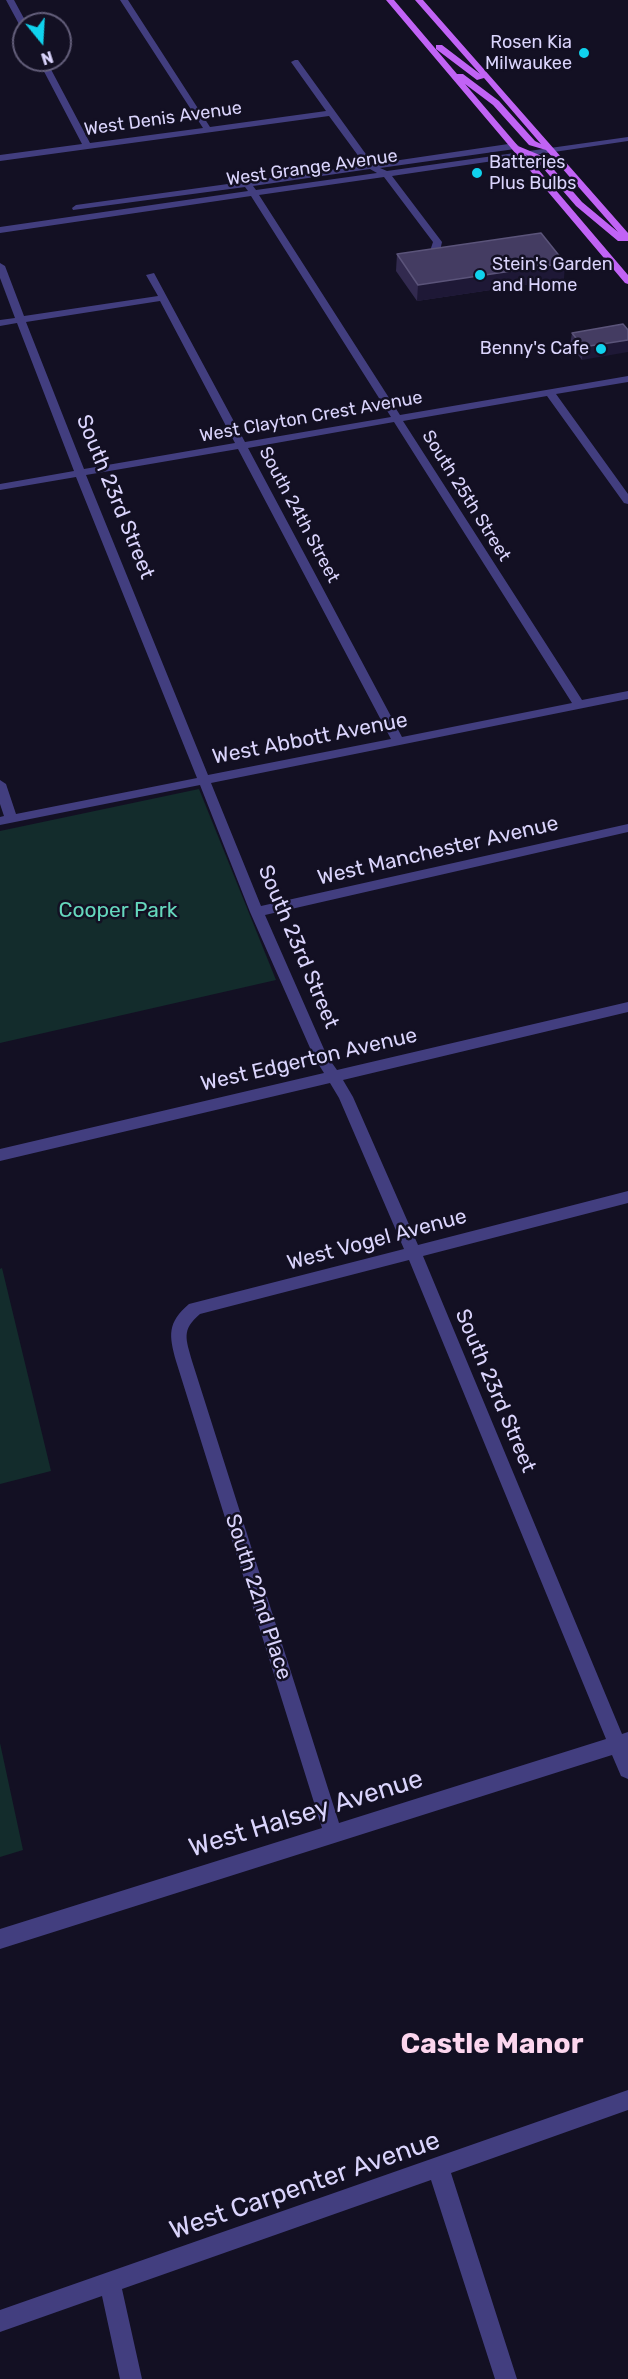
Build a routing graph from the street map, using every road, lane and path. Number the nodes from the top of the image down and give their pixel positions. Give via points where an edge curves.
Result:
1 (124, 0) edge
2 (390, 0) edge
3 (410, 0) edge
4 (419, 0) edge
5 (433, 16) junction
6 (423, 39) junction
7 (295, 62) dead end
8 (450, 70) junction
9 (48, 72) edge
10 (490, 80) junction
11 (330, 113) junction
12 (628, 129) edge
13 (208, 130) junction
14 (628, 139) edge
15 (543, 142) junction
16 (532, 143) junction
17 (87, 146) junction
18 (513, 146) junction
19 (551, 151) junction
20 (455, 154) junction
21 (532, 154) junction
22 (521, 155) junction
23 (0, 158) edge
24 (462, 164) junction
25 (370, 166) junction
26 (386, 174) junction
27 (248, 183) junction
28 (254, 193) junction
29 (70, 209) dead end
30 (48, 212) dead end
31 (52, 222) junction
32 (0, 230) edge
33 (628, 238) edge
34 (628, 243) edge
35 (435, 251) edge
36 (0, 266) edge
37 (151, 275) dead end
38 (628, 281) edge
39 (164, 298) junction
40 (21, 320) junction
41 (0, 323) edge
42 (628, 380) edge
43 (550, 393) junction
44 (396, 418) junction
45 (242, 445) junction
46 (80, 473) junction
47 (0, 487) edge
48 (628, 501) edge
49 (628, 695) edge
50 (579, 705) junction
51 (398, 741) junction
52 (205, 779) junction
53 (0, 784) edge
54 (5, 820) edge
55 (628, 828) edge
56 (257, 912) junction
57 (628, 1007) edge
58 (334, 1076) junction
59 (0, 1155) edge
60 (628, 1197) edge
61 (413, 1252) junction
62 (184, 1361) joint
63 (623, 1743) edge
64 (628, 1770) edge
65 (333, 1833) junction
66 (0, 1939) edge
67 (628, 2100) edge
68 (438, 2167) junction
69 (110, 2283) junction
70 (0, 2321) edge
71 (130, 2379) edge
72 (506, 2379) edge

1 - 13 street
2 - 6 main road
3 - 5 main road
4 - 5 main road
5 - 10 main road
6 - 8 main road
6 - 10 main road via 474,74
7 - 11 street
8 - 16 main road via 496,103
8 - 18 main road
9 - 17 street
10 - 15 main road
11 - 13 street, West Denis Avenue
11 - 25 street
12 - 15 street, West Grange Avenue
13 - 17 street, West Denis Avenue
14 - 19 street, West Grange Avenue
15 - 16 street, West Grange Avenue
15 - 19 main road
16 - 18 street, West Grange Avenue
16 - 19 main road
17 - 23 street, West Denis Avenue
18 - 20 street, West Grange Avenue
18 - 21 main road
18 - 22 main road
19 - 21 street, West Grange Avenue
19 - 33 main road
20 - 24 street
20 - 25 street, West Grange Avenue
21 - 22 street, West Grange Avenue
21 - 34 main road via 579,204
22 - 24 street, West Grange Avenue
22 - 38 main road
24 - 26 street, West Grange Avenue
25 - 26 street
25 - 27 street, West Grange Avenue
26 - 28 street, West Grange Avenue
26 - 35 street via 438,242
27 - 28 street, South 25th Street
27 - 29 street, West Grange Avenue
28 - 31 street, West Grange Avenue
28 - 44 street, South 25th Street
30 - 31 street
31 - 32 street, West Grange Avenue
36 - 40 street, South 23rd Street
37 - 39 street, South 24th Street
39 - 40 street
39 - 45 street, South 24th Street
40 - 41 street
40 - 46 street, South 23rd Street
42 - 43 street, West Clayton Crest Avenue
43 - 44 street, West Clayton Crest Avenue
43 - 48 street
44 - 45 street, West Clayton Crest Avenue
44 - 50 street, South 25th Street
45 - 46 street, West Clayton Crest Avenue
45 - 51 street, South 24th Street
46 - 47 street, West Clayton Crest Avenue
46 - 52 street, South 23rd Street
49 - 50 street, West Abbott Avenue
50 - 51 street, West Abbott Avenue
51 - 52 street, West Abbott Avenue
52 - 54 street, West Abbott Avenue
52 - 56 street, South 23rd Street
53 - 54 street
55 - 56 street, West Manchester Avenue
56 - 58 street, South 23rd Street via 321,1057
57 - 58 street, West Edgerton Avenue
58 - 59 street, West Edgerton Avenue
58 - 61 street, South 23rd Street
60 - 61 street, West Vogel Avenue
61 - 62 street, West Vogel Avenue via 195,1309 181,1320 177,1335
61 - 63 street, South 23rd Street
62 - 65 street, South 22nd Place
63 - 64 street, South 23rd Street
63 - 65 street, West Halsey Avenue
65 - 66 street, West Halsey Avenue
67 - 68 street, West Carpenter Avenue
68 - 69 street, West Carpenter Avenue
68 - 72 street
69 - 70 street, West Carpenter Avenue
69 - 71 street

